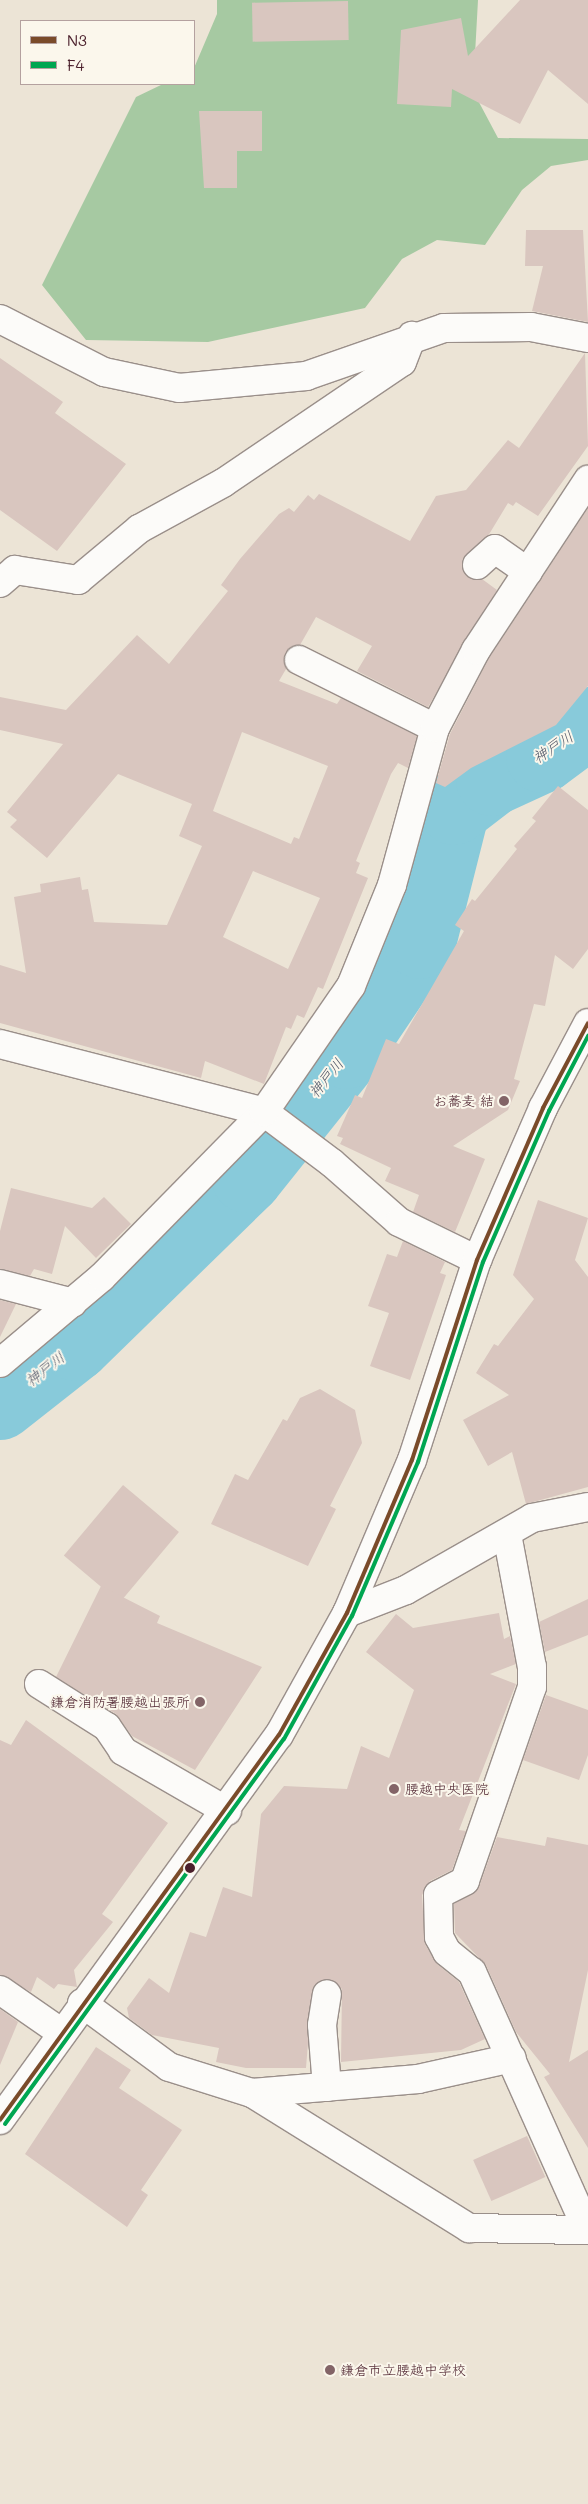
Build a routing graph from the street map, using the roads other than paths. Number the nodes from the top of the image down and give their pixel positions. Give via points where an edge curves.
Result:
1 (0, 320) edge
2 (412, 336) junction
3 (588, 338) edge
4 (588, 480) edge
5 (477, 565) dead end
6 (528, 572) junction
7 (0, 583) edge
8 (299, 660) dead end
9 (435, 728) junction
10 (588, 1023) edge
11 (0, 1044) edge
12 (269, 1116) junction
13 (476, 1260) junction
14 (0, 1284) edge
15 (73, 1303) junction
16 (0, 1363) edge
17 (588, 1506) edge
18 (506, 1534) junction
19 (347, 1613) junction
20 (40, 1684) dead end
21 (227, 1811) junction
22 (0, 1990) edge
23 (327, 1994) dead end
24 (82, 2003) junction
25 (62, 2033) junction
26 (512, 2058) junction
27 (326, 2087) junction
28 (252, 2093) junction
29 (0, 2120) edge
30 (587, 2229) edge

1 - 2 street via 104,372 179,388 306,376
2 - 3 street via 484,325 531,326
2 - 7 street via 402,362 223,484 140,529 78,580 15,570
4 - 6 street
5 - 6 street via 494,549
6 - 9 street via 476,650
8 - 9 street
9 - 12 street via 392,885 351,986
10 - 13 street via 542,1108
11 - 12 street
12 - 13 street via 310,1146 399,1222
12 - 15 street
13 - 19 street via 412,1460
14 - 15 street
15 - 16 street
17 - 18 street via 532,1518
18 - 19 street via 406,1590
18 - 26 street via 532,1667 528,1704 465,1881 438,1895 439,1937 447,1952 472,1972
19 - 21 street via 279,1735
20 - 21 street via 107,1727 124,1751
21 - 24 street
22 - 25 street
23 - 27 street via 322,2025
24 - 25 street
24 - 28 street via 169,2067
25 - 29 street
26 - 27 street via 418,2079
26 - 30 street
27 - 28 street
28 - 30 street via 469,2228

